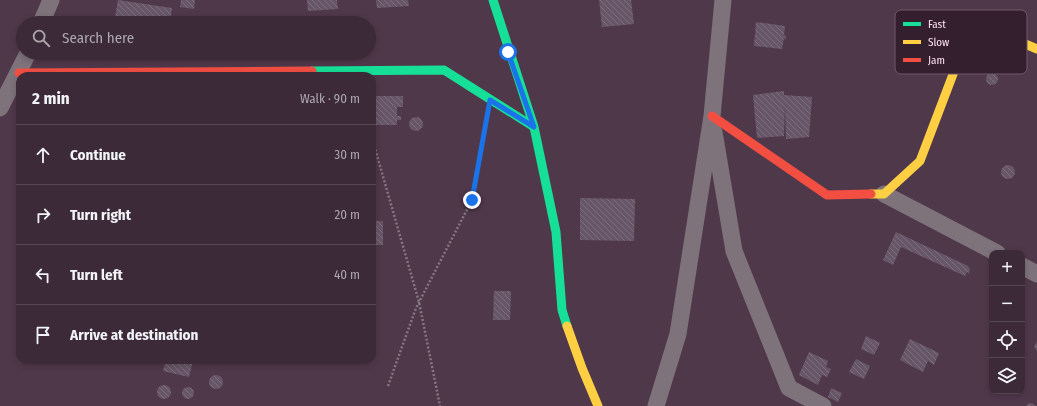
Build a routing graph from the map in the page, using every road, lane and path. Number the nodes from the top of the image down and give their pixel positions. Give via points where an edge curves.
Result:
1 (51, 0) edge
2 (493, 0) edge
3 (723, 0) edge
4 (44, 16) edge
5 (1027, 46) edge
6 (1037, 50) edge
7 (25, 60) edge
8 (19, 72) edge
9 (161, 72) edge
10 (953, 74) edge
11 (16, 79) edge
12 (490, 100) junction
13 (0, 108) edge
14 (712, 116) junction
15 (534, 127) junction
16 (376, 152) edge
17 (884, 194) junction
18 (991, 250) edge
19 (1025, 268) edge
20 (1037, 274) edge
21 (419, 302) junction
22 (388, 386) dead end
23 (440, 406) edge
24 (598, 406) edge
25 (656, 406) edge
26 (823, 406) edge

1 - 4 street
2 - 15 street
3 - 14 street
5 - 6 street
7 - 8 street
9 - 12 street via 444,70
10 - 17 street via 920,161
11 - 13 street
12 - 15 street
12 - 21 path via 472,200
14 - 17 street via 827,195
14 - 25 street via 678,334
14 - 26 street via 734,252 789,388
15 - 24 street via 556,232 562,310
16 - 21 path
17 - 18 street
19 - 20 street
21 - 22 path
21 - 23 path

